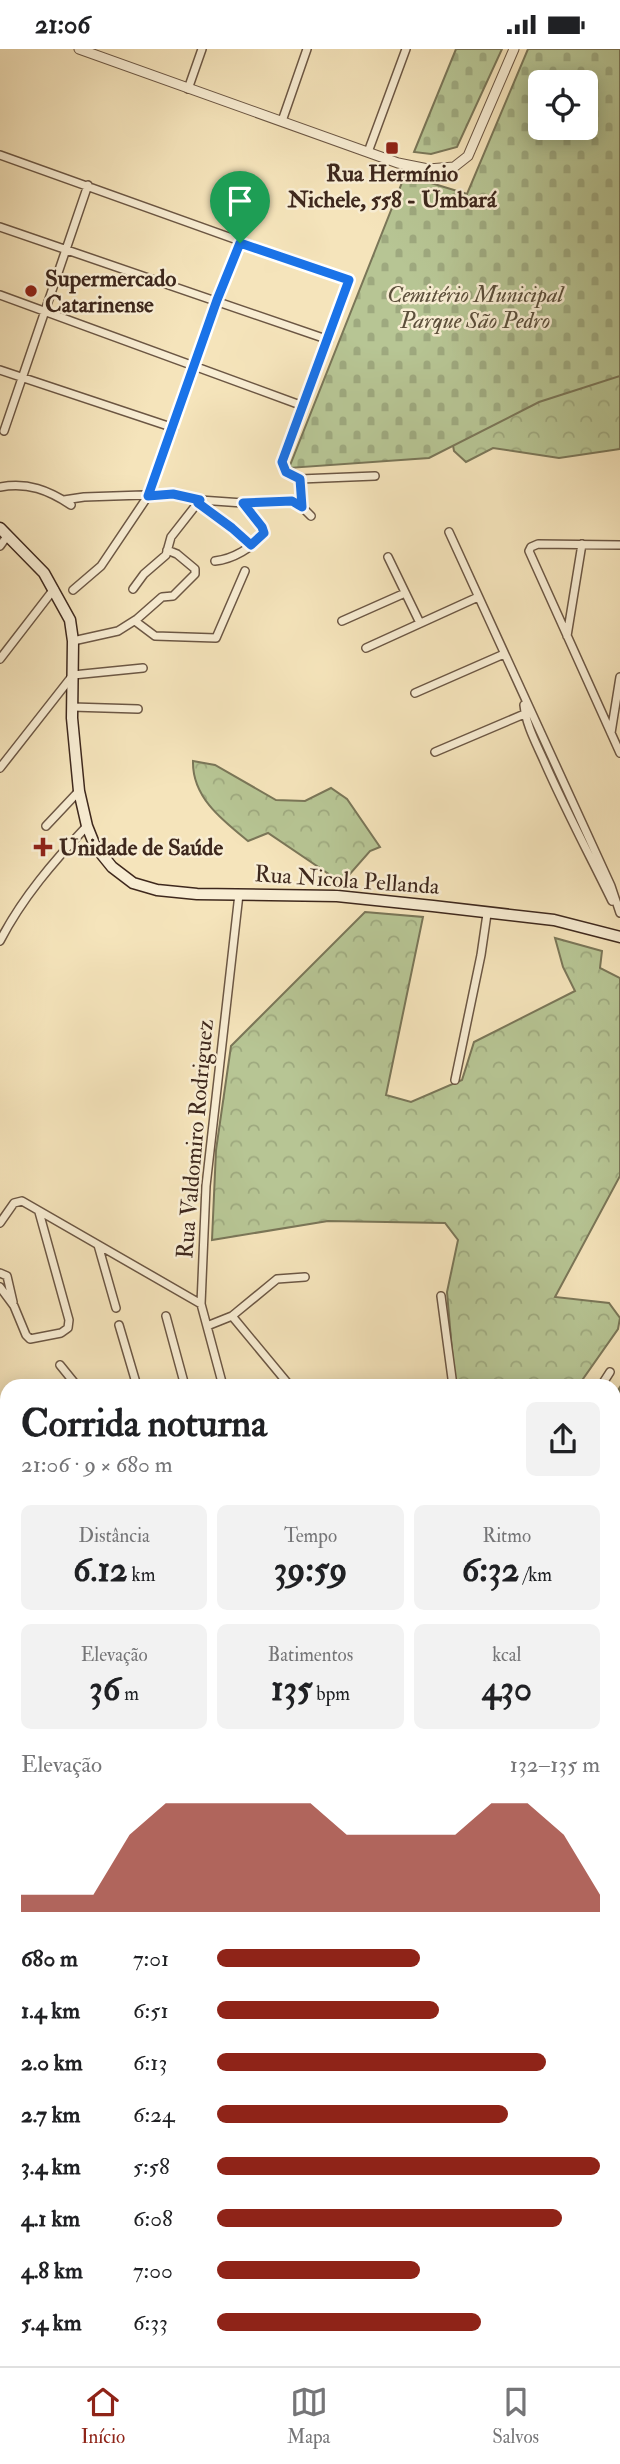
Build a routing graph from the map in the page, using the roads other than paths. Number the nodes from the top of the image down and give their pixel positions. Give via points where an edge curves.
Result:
1 (79, 49) edge
2 (202, 49) edge
3 (307, 49) edge
4 (406, 49) edge
5 (514, 49) edge
6 (98, 52) edge
7 (188, 89) junction
8 (282, 121) junction
9 (368, 152) junction
10 (0, 155) edge
11 (88, 185) junction
12 (0, 227) edge
13 (240, 243) junction
14 (66, 250) junction
15 (0, 295) edge
16 (217, 300) junction
17 (44, 313) junction
18 (328, 339) junction
19 (194, 365) junction
20 (0, 370) edge
21 (22, 378) junction
22 (303, 406) junction
23 (174, 428) junction
24 (4, 431) dead end
25 (375, 476) dead end
26 (300, 479) junction
27 (0, 487) edge
28 (148, 496) junction
29 (199, 502) junction
30 (243, 503) junction
31 (302, 507) junction
32 (310, 516) dead end
33 (4, 531) edge
34 (449, 532) dead end
35 (582, 544) junction
36 (251, 545) junction
37 (620, 545) edge
38 (0, 546) edge
39 (167, 550) junction
40 (388, 557) dead end
41 (215, 561) dead end
42 (245, 571) dead end
43 (54, 589) junction
44 (133, 589) dead end
45 (73, 590) dead end
46 (405, 593) junction
47 (478, 597) junction
48 (135, 621) junction
49 (342, 621) dead end
50 (420, 623) junction
51 (567, 637) junction
52 (73, 641) junction
53 (366, 648) dead end
54 (504, 654) junction
55 (0, 659) edge
56 (143, 668) dead end
57 (73, 675) junction
58 (620, 677) edge
59 (415, 693) dead end
60 (72, 708) junction
61 (138, 709) dead end
62 (527, 712) junction
63 (611, 734) junction
64 (435, 752) dead end
65 (620, 753) edge
66 (1, 766) edge
67 (79, 791) junction
68 (46, 826) dead end
69 (87, 827) junction
70 (239, 894) junction
71 (487, 913) junction
72 (620, 913) edge
73 (620, 936) edge
74 (0, 941) edge
75 (455, 1080) dead end
76 (39, 1212) junction
77 (0, 1223) edge
78 (99, 1245) junction
79 (0, 1273) edge
80 (305, 1277) dead end
81 (0, 1287) edge
82 (441, 1296) dead end
83 (201, 1304) junction
84 (14, 1306) junction
85 (116, 1308) dead end
86 (166, 1316) dead end
87 (232, 1316) junction
88 (119, 1325) dead end
89 (207, 1326) junction
90 (60, 1365) dead end
91 (610, 1371) dead end
92 (71, 1379) edge
93 (135, 1379) edge
94 (183, 1379) edge
95 (221, 1379) edge
96 (284, 1379) edge
97 (452, 1379) edge
98 (605, 1379) edge

1 - 6 street
2 - 7 street
3 - 8 street
4 - 9 street
5 - 9 street via 468,156 454,167 428,169
6 - 7 street
7 - 8 street
8 - 9 street
10 - 11 street
11 - 13 street
11 - 14 street
12 - 14 street
13 - 16 street
13 - 18 street via 349,280
14 - 16 street
14 - 17 street
15 - 17 street
16 - 18 street
16 - 19 street
17 - 19 street
17 - 21 street
18 - 22 street
19 - 22 street
19 - 23 street
20 - 21 street
21 - 23 street
21 - 24 street
22 - 26 street via 282,462 286,472
23 - 28 street
25 - 26 street
26 - 31 street
27 - 28 street via 39,488 67,503 84,497
28 - 29 street via 173,494
28 - 45 street via 101,566
29 - 30 street
29 - 36 street
29 - 39 street via 171,537
30 - 31 street via 292,501
30 - 36 street via 264,533
31 - 32 street
33 - 38 street
33 - 43 main road, Rua Nicola Pellanda
34 - 47 street
35 - 37 street
35 - 51 street
35 - 51 street via 538,544 529,551
36 - 41 street
39 - 44 street
39 - 48 street via 195,569 195,574 177,593 162,597
40 - 46 street
42 - 48 street via 216,638 155,636
43 - 52 main road, Rua Nicola Pellanda via 70,620
43 - 55 street
46 - 49 street
46 - 50 street
47 - 50 street
47 - 54 street
48 - 52 street via 104,636
50 - 53 street
51 - 63 street
52 - 57 main road, Rua Nicola Pellanda
54 - 59 street
54 - 62 street
56 - 57 street
57 - 60 main road, Rua Nicola Pellanda
57 - 66 street
58 - 63 street
60 - 61 street
60 - 67 main road, Rua Nicola Pellanda
62 - 64 street
62 - 72 street
63 - 65 street
67 - 68 street
67 - 69 main road, Rua Nicola Pellanda
69 - 70 main road, Rua Nicola Pellanda via 111,867 133,883 157,890
69 - 74 street via 27,897
70 - 71 main road, Rua Nicola Pellanda via 337,896
70 - 83 street, Rua Valdomiro Rodriguez via 206,1186
71 - 73 main road, Rua Nicola Pellanda via 554,920
71 - 75 street
76 - 77 street via 22,1201 14,1203
76 - 78 street
76 - 84 street via 68,1328 30,1339
78 - 83 street
78 - 85 street
79 - 84 street via 7,1276
80 - 87 street via 277,1279
81 - 84 street
82 - 97 street
83 - 89 street, Rua Valdomiro Rodriguez
86 - 94 street
87 - 89 street
87 - 96 street
88 - 93 street
89 - 95 street, Rua Valdomiro Rodriguez
90 - 92 street
91 - 98 street

